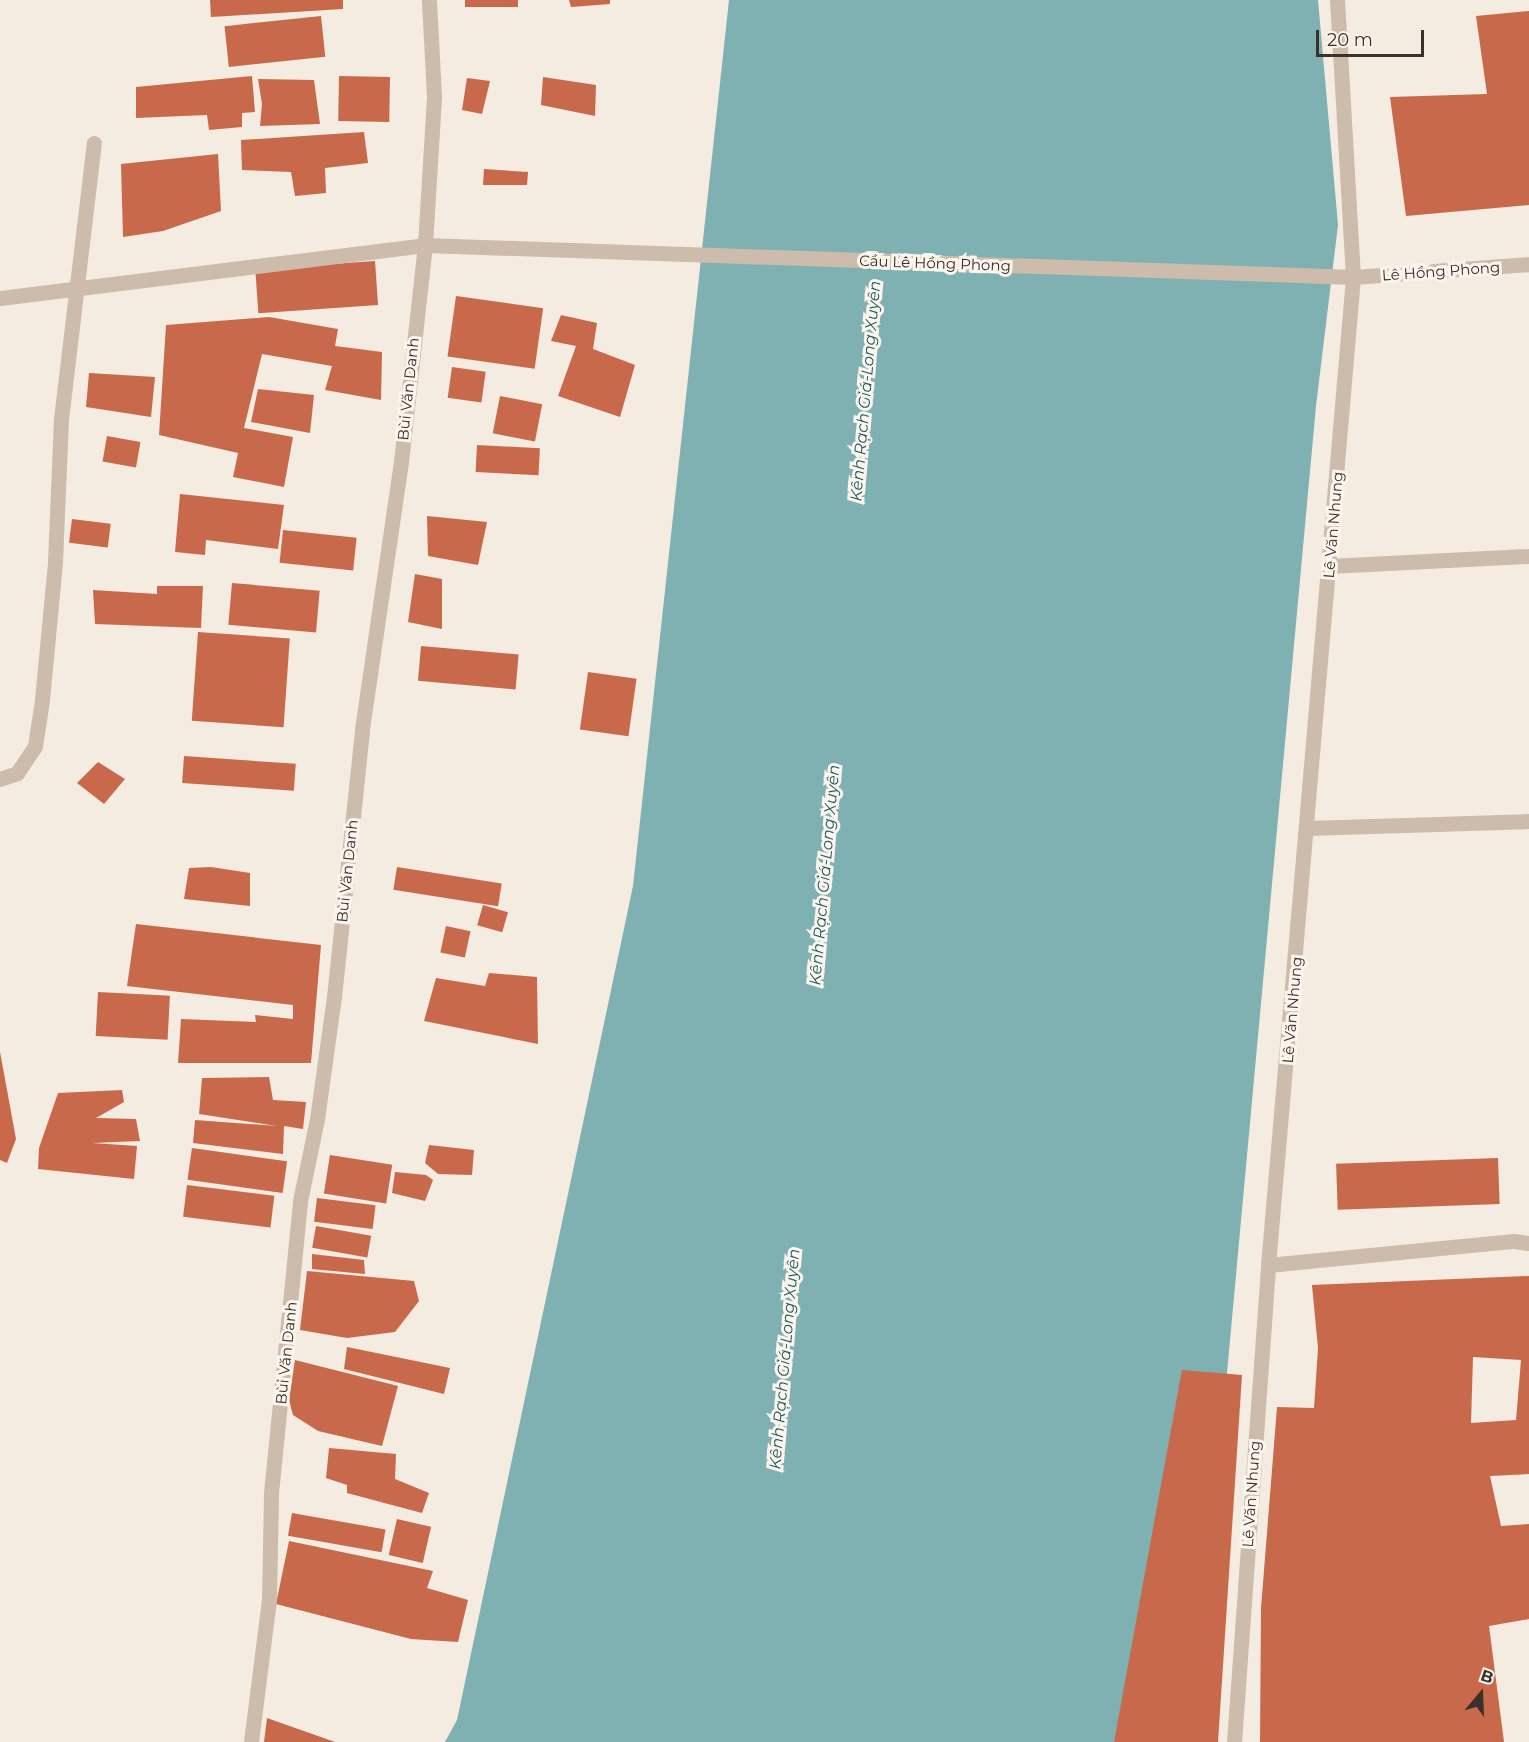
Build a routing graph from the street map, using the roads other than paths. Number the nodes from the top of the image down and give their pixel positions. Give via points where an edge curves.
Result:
1 (429, 0) edge
2 (1337, 0) edge
3 (94, 143) dead end
4 (425, 245) junction
5 (1529, 264) edge
6 (1353, 277) junction
7 (75, 291) junction
8 (0, 298) edge
9 (1529, 556) edge
10 (1329, 566) junction
11 (0, 779) edge
12 (1529, 820) edge
13 (1308, 828) junction
14 (1529, 1243) edge
15 (1269, 1265) junction
16 (251, 1742) edge
17 (1234, 1742) edge

1 - 4 street, Bùi Văn Danh via 434,96
2 - 6 street, Lê Văn Nhung
3 - 7 street
4 - 6 street, Cầu Lê Hồng Phong
4 - 7 street, Cầu Lê Hồng Phong
4 - 16 street, Bùi Văn Danh via 401,462 362,729 334,997 317,1119 300,1201 271,1493 269,1600
5 - 6 street, Lê Hồng Phong
6 - 10 street, Lê Văn Nhung
7 - 8 street, Cầu Lê Hồng Phong
7 - 11 street via 57,465 55,562 35,746 17,773
9 - 10 street
10 - 13 street, Lê Văn Nhung
12 - 13 street
13 - 15 street, Lê Văn Nhung
14 - 15 street via 1514,1241
15 - 17 street, Lê Văn Nhung

